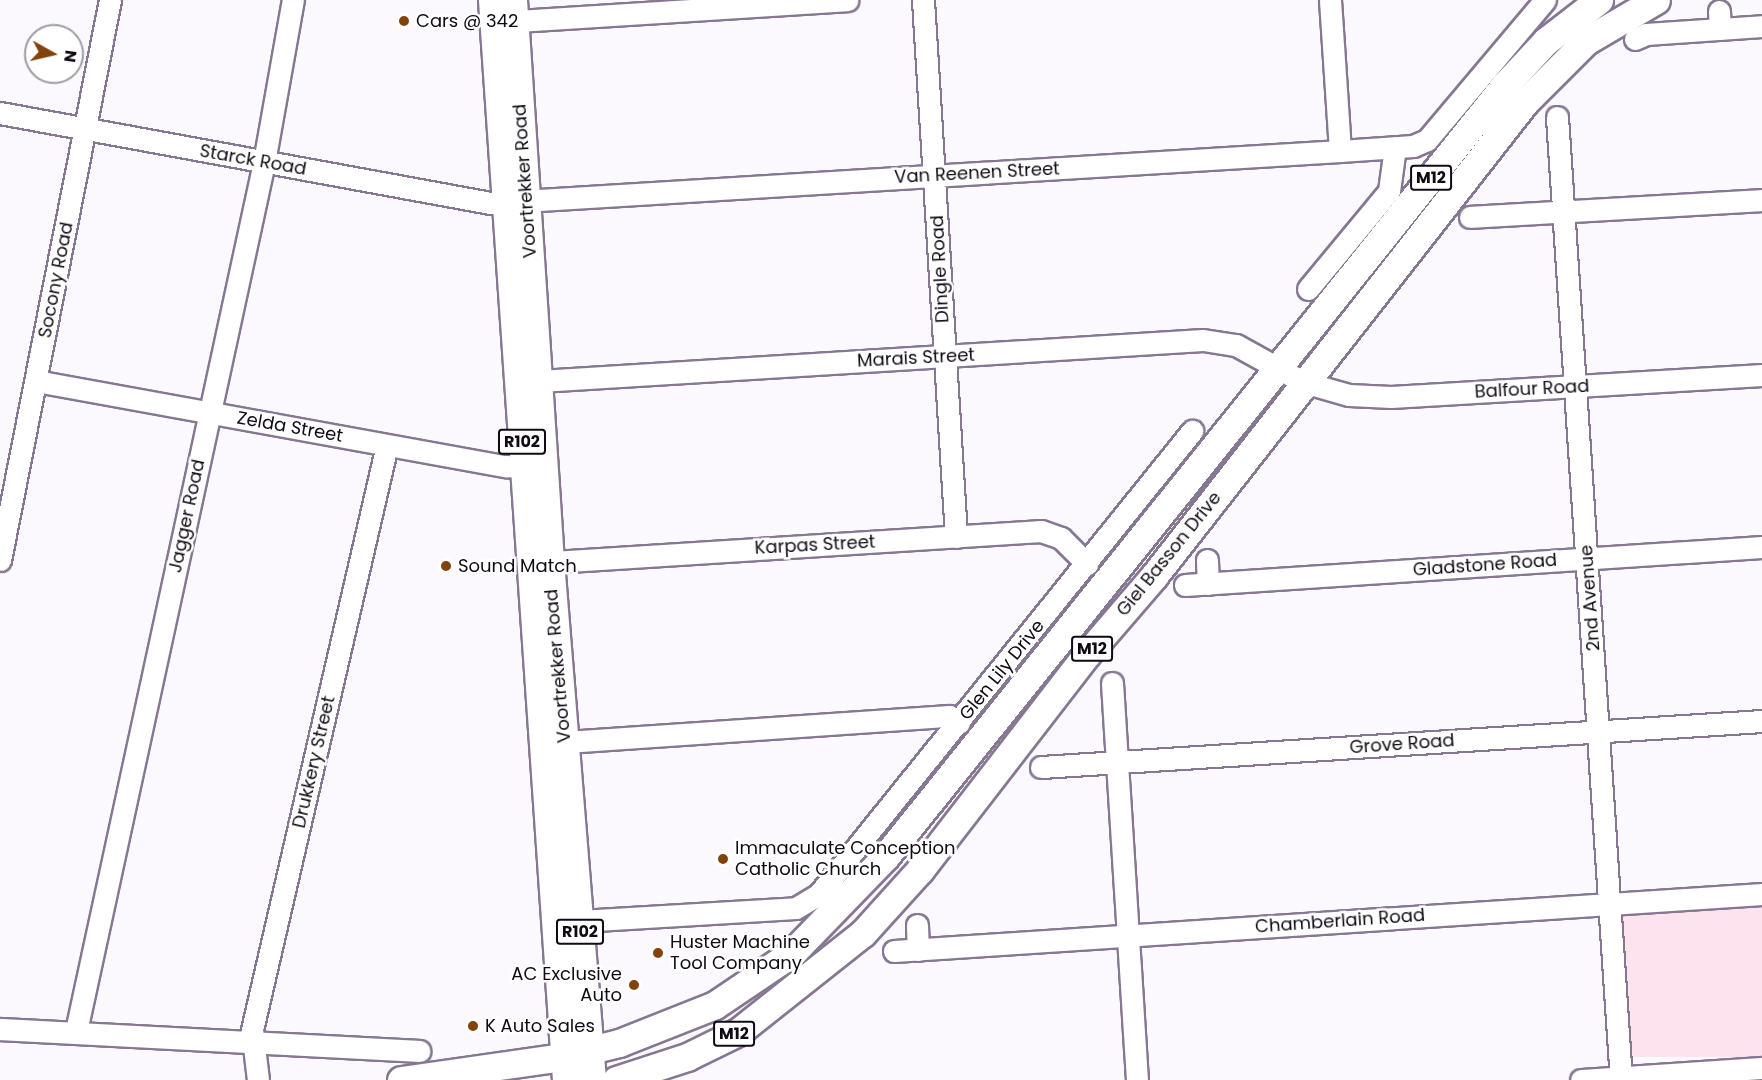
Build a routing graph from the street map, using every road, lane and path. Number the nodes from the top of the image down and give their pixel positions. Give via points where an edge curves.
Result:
1 (110, 0) edge
2 (293, 0) edge
3 (847, 0) edge
4 (923, 0) edge
5 (1330, 0) edge
6 (1545, 0) edge
7 (1599, 0) edge
8 (1656, 0) edge
9 (503, 11) edge
10 (1762, 26) edge
11 (1635, 39) dead end
12 (0, 113) edge
13 (1557, 117) dead end
14 (86, 129) junction
15 (1395, 147) junction
16 (1340, 152) junction
17 (264, 162) junction
18 (934, 176) junction
19 (1762, 200) edge
20 (517, 201) junction
21 (1564, 213) junction
22 (1470, 218) dead end
23 (1308, 289) dead end
24 (945, 357) junction
25 (1277, 369) junction
26 (1762, 375) edge
27 (36, 381) junction
28 (529, 382) junction
29 (1303, 382) junction
30 (1575, 387) junction
31 (209, 412) junction
32 (1192, 431) dead end
33 (387, 445) junction
34 (534, 468) junction
35 (956, 537) junction
36 (1762, 547) edge
37 (1587, 558) junction
38 (0, 560) edge
39 (1207, 560) dead end
40 (540, 562) junction
41 (1087, 564) junction
42 (1208, 584) junction
43 (1185, 585) dead end
44 (1112, 683) dead end
45 (1762, 721) edge
46 (959, 723) junction
47 (1598, 731) junction
48 (553, 743) junction
49 (1116, 763) junction
50 (1041, 767) dead end
51 (1762, 894) edge
52 (1608, 903) junction
53 (579, 921) junction
54 (917, 925) dead end
55 (1127, 935) junction
56 (918, 950) junction
57 (894, 951) dead end
58 (0, 1029) edge
59 (76, 1031) junction
60 (254, 1043) junction
61 (419, 1051) dead end
62 (573, 1062) edge
63 (1762, 1068) edge
64 (1621, 1079) edge
65 (258, 1080) edge
66 (401, 1080) edge
67 (592, 1080) edge
68 (616, 1080) edge
69 (1137, 1080) edge
70 (1581, 1080) edge

1 - 14 street, Socony Road
2 - 17 street, Jagger Road
3 - 9 street
4 - 18 street, Dingle Road
5 - 16 street
6 - 15 street, Van Reenen Street via 1427,140
7 - 25 main road, Giel Basson Drive / M12 via 1546,41 1504,86
8 - 29 main road, Giel Basson Drive / M12 via 1586,41 1550,73
9 - 20 main road, Voortrekker Road / R102
10 - 11 street via 1719,20
12 - 14 street, Starck Road
13 - 21 street, 2nd Avenue
14 - 17 street, Starck Road
14 - 27 street, Socony Road
15 - 16 street, Van Reenen Street
15 - 23 street via 1389,191
16 - 18 street, Van Reenen Street
17 - 20 street, Starck Road via 490,203
17 - 31 street, Jagger Road
18 - 20 street, Van Reenen Street
18 - 24 street, Dingle Road
19 - 21 street
20 - 28 main road, Voortrekker Road / R102
21 - 22 street
21 - 30 street, 2nd Avenue
24 - 25 street, Marais Street via 1214,340 1236,345
24 - 28 street, Marais Street
24 - 35 street, Dingle Road
25 - 29 street, Marais Street
25 - 62 main road, Giel Basson Drive / M12 via 894,847 819,928 754,982 715,1005
26 - 30 street, Balfour Road
27 - 31 street, Zelda Street
27 - 38 street, Socony Road
28 - 34 main road, Voortrekker Road / R102
29 - 30 street, Balfour Road via 1349,395 1391,397
29 - 68 main road, Giel Basson Drive / M12 via 920,870 863,933 738,1032 687,1057
30 - 37 street, 2nd Avenue
31 - 33 street, Zelda Street
31 - 59 street, Jagger Road
32 - 41 street, Glen Lily Drive
33 - 34 street, Zelda Street
33 - 60 street, Drukkery Street via 255,1019
34 - 40 main road, Voortrekker Road / R102
35 - 40 street, Karpas Street
35 - 41 street, Karpas Street via 1053,532
36 - 37 street, Gladstone Road
37 - 42 street, Gladstone Road
37 - 47 street, 2nd Avenue
39 - 42 street
40 - 48 main road, Voortrekker Road / R102
41 - 46 street, Glen Lily Drive
42 - 43 street, Gladstone Road
44 - 49 street
45 - 47 street, Grove Road
46 - 48 street via 950,716
46 - 53 street, Glen Lily Drive via 819,894 806,904
47 - 49 street, Grove Road
47 - 52 street, 2nd Avenue
48 - 53 main road, Voortrekker Road / R102
48 - 62 main road, Voortrekker Road / R102
49 - 50 street, Grove Road
49 - 55 street
51 - 52 street, Chamberlain Road
52 - 55 street, Chamberlain Road
52 - 64 street, 2nd Avenue
53 - 62 main road, Voortrekker Road / R102
54 - 56 street
55 - 56 street, Chamberlain Road
55 - 69 street
56 - 57 street, Chamberlain Road
58 - 59 street
59 - 60 street
60 - 61 street
60 - 65 street, Drukkery Street
62 - 66 main road, M12
62 - 67 main road, Voortrekker Road / R102
63 - 64 street
64 - 70 street

